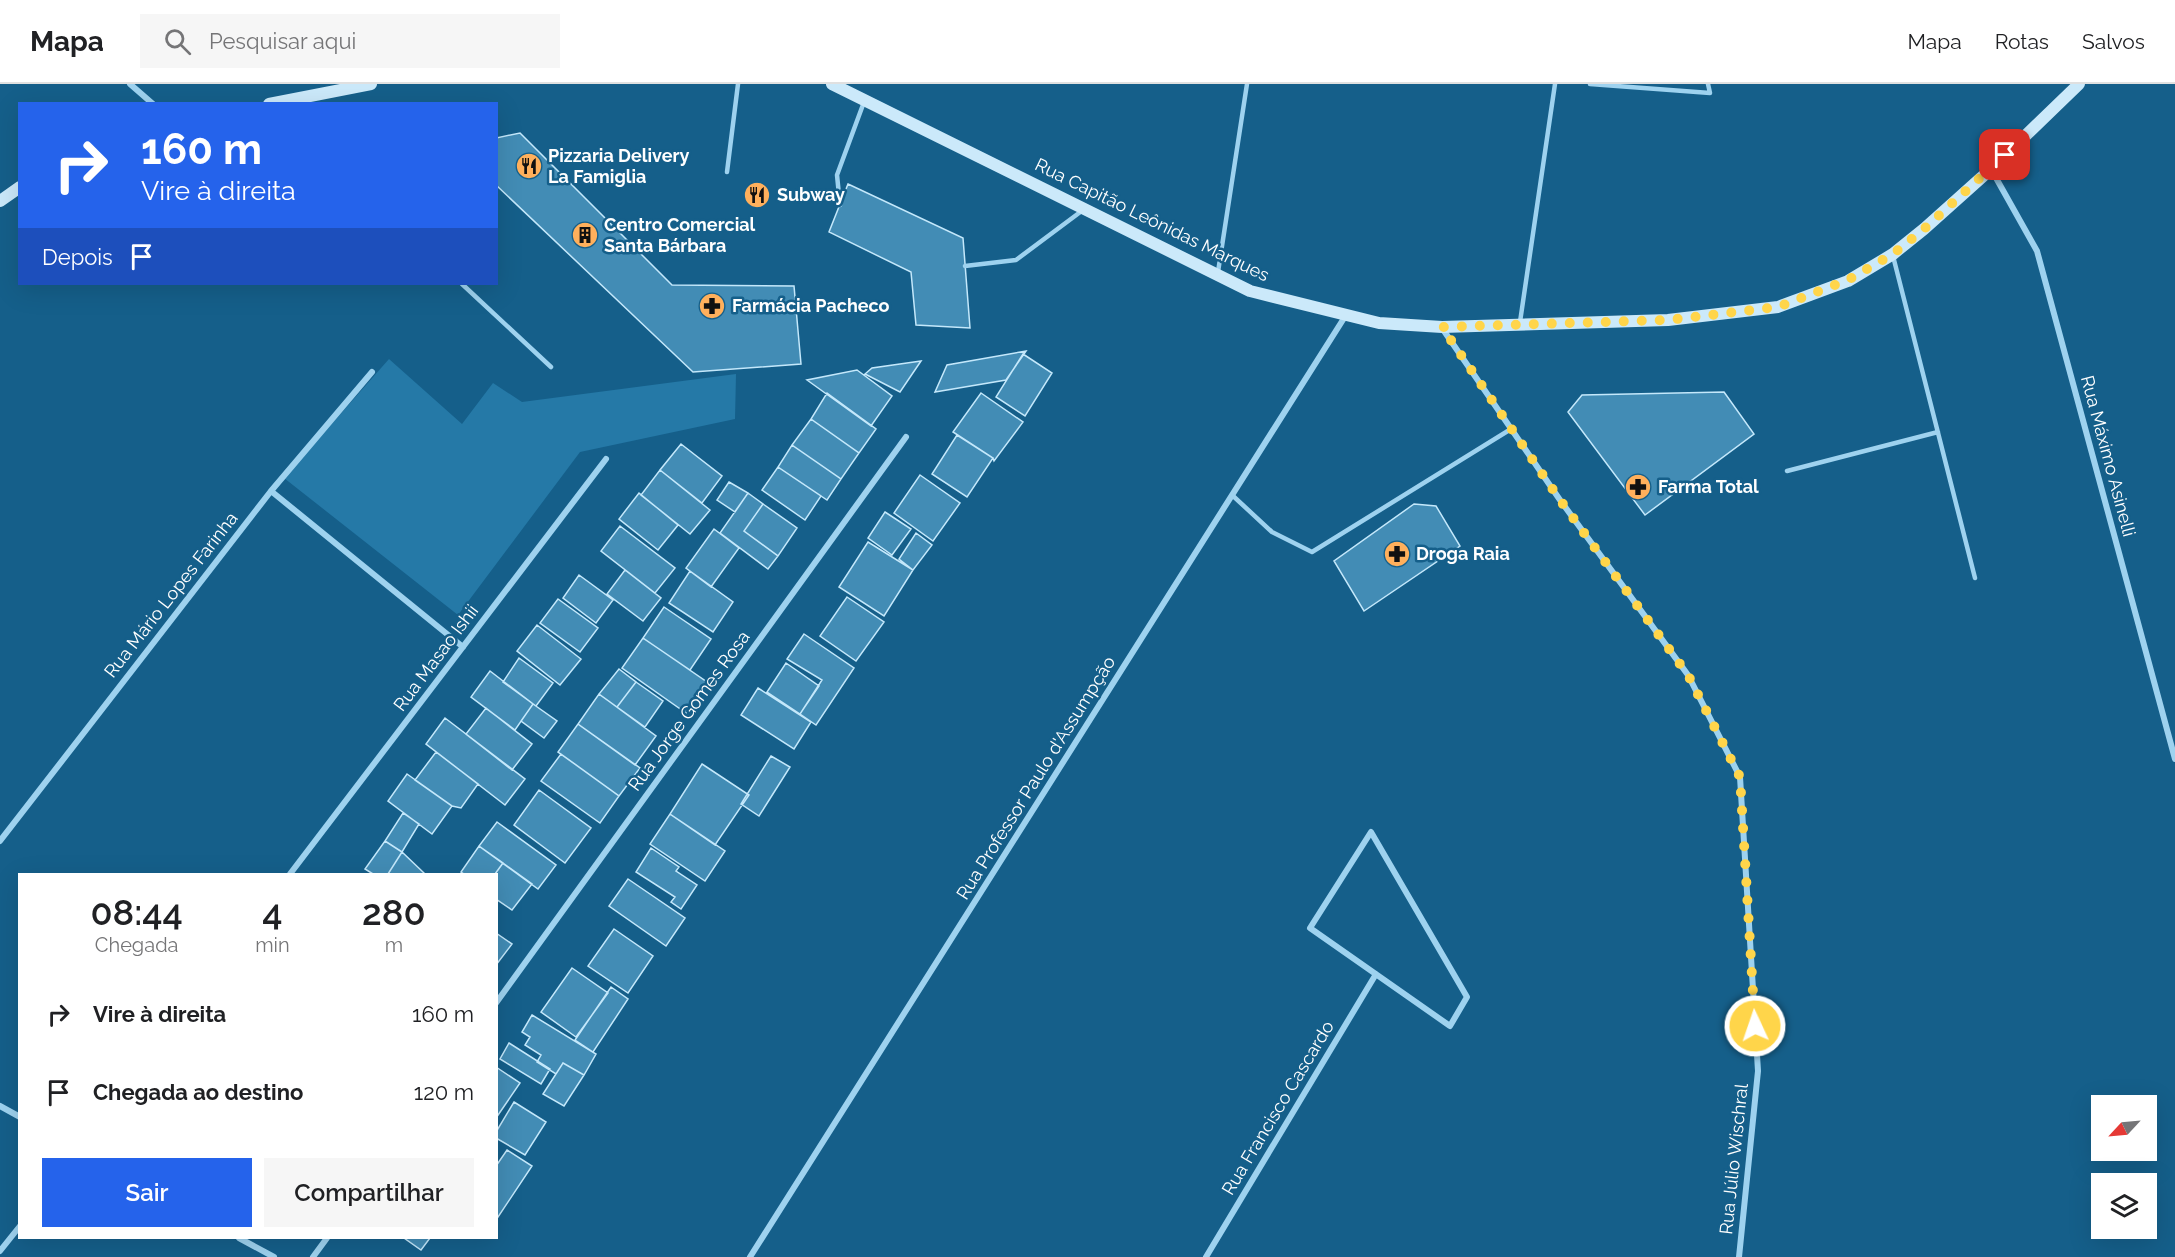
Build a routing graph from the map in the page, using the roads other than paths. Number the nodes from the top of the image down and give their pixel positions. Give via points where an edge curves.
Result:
1 (130, 84) edge
2 (371, 84) edge
3 (738, 84) edge
4 (832, 84) edge
5 (1247, 84) edge
6 (1555, 84) edge
7 (1590, 84) edge
8 (1708, 84) edge
9 (2079, 84) edge
10 (865, 100) junction
11 (151, 102) edge
12 (277, 102) edge
13 (1991, 169) junction
14 (727, 172) dead end
15 (18, 188) edge
16 (0, 201) edge
17 (840, 205) dead end
18 (1084, 209) junction
19 (1893, 254) junction
20 (965, 266) dead end
21 (1218, 275) junction
22 (463, 285) edge
23 (1346, 315) junction
24 (1519, 325) junction
25 (1442, 327) junction
26 (551, 367) dead end
27 (372, 372) dead end
28 (1511, 429) junction
29 (1938, 432) junction
30 (906, 437) dead end
31 (606, 459) dead end
32 (1787, 471) dead end
33 (271, 491) junction
34 (1232, 495) junction
35 (1975, 578) dead end
36 (463, 647) junction
37 (2175, 759) edge
38 (0, 841) edge
39 (291, 873) edge
40 (1376, 974) junction
41 (498, 1000) edge
42 (0, 1106) edge
43 (18, 1116) edge
44 (18, 1228) edge
45 (240, 1239) edge
46 (326, 1239) edge
47 (0, 1251) edge
48 (274, 1257) edge
49 (313, 1257) edge
50 (750, 1257) edge
51 (1206, 1257) edge
52 (1739, 1257) edge

1 - 11 street
2 - 12 main road
3 - 14 lane
4 - 10 main road, Rua Capitão Leônidas Marques
5 - 21 lane
6 - 24 lane
7 - 8 lane via 1710,93
9 - 13 main road, Rua Capitão Leônidas Marques
10 - 17 lane via 837,175
10 - 18 main road, Rua Capitão Leônidas Marques
13 - 19 main road, Rua Capitão Leônidas Marques
13 - 37 street, Rua Máximo Asinelli via 2037,251
15 - 16 main road
18 - 20 lane via 1016,260
18 - 21 main road, Rua Capitão Leônidas Marques
19 - 24 main road, Rua Capitão Leônidas Marques via 1848,280 1778,307 1668,320
19 - 29 lane
21 - 23 main road, Rua Capitão Leônidas Marques via 1250,291
22 - 26 lane
23 - 25 main road, Rua Capitão Leônidas Marques
23 - 34 street, Rua Professor Paulo d'Assumpção
24 - 25 main road, Rua Capitão Leônidas Marques
25 - 28 street, Rua Júlio Wischral
27 - 33 street, Rua Mário Lopes Farinha
28 - 34 lane via 1312,552 1272,532
28 - 52 street, Rua Júlio Wischral via 1688,675 1740,777 1758,1071
29 - 32 lane
29 - 35 lane
30 - 41 street, Rua Jorge Gomes Rosa
31 - 36 street, Rua Masao Ishii
33 - 36 street
33 - 38 street, Rua Mário Lopes Farinha
34 - 50 street, Rua Professor Paulo d'Assumpção
36 - 39 street, Rua Masao Ishii
40 - 40 street via 1310,928 1371,832 1467,997 1450,1026
40 - 51 street, Rua Francisco Cascardo
42 - 43 street
44 - 47 street
45 - 48 street
46 - 49 street

